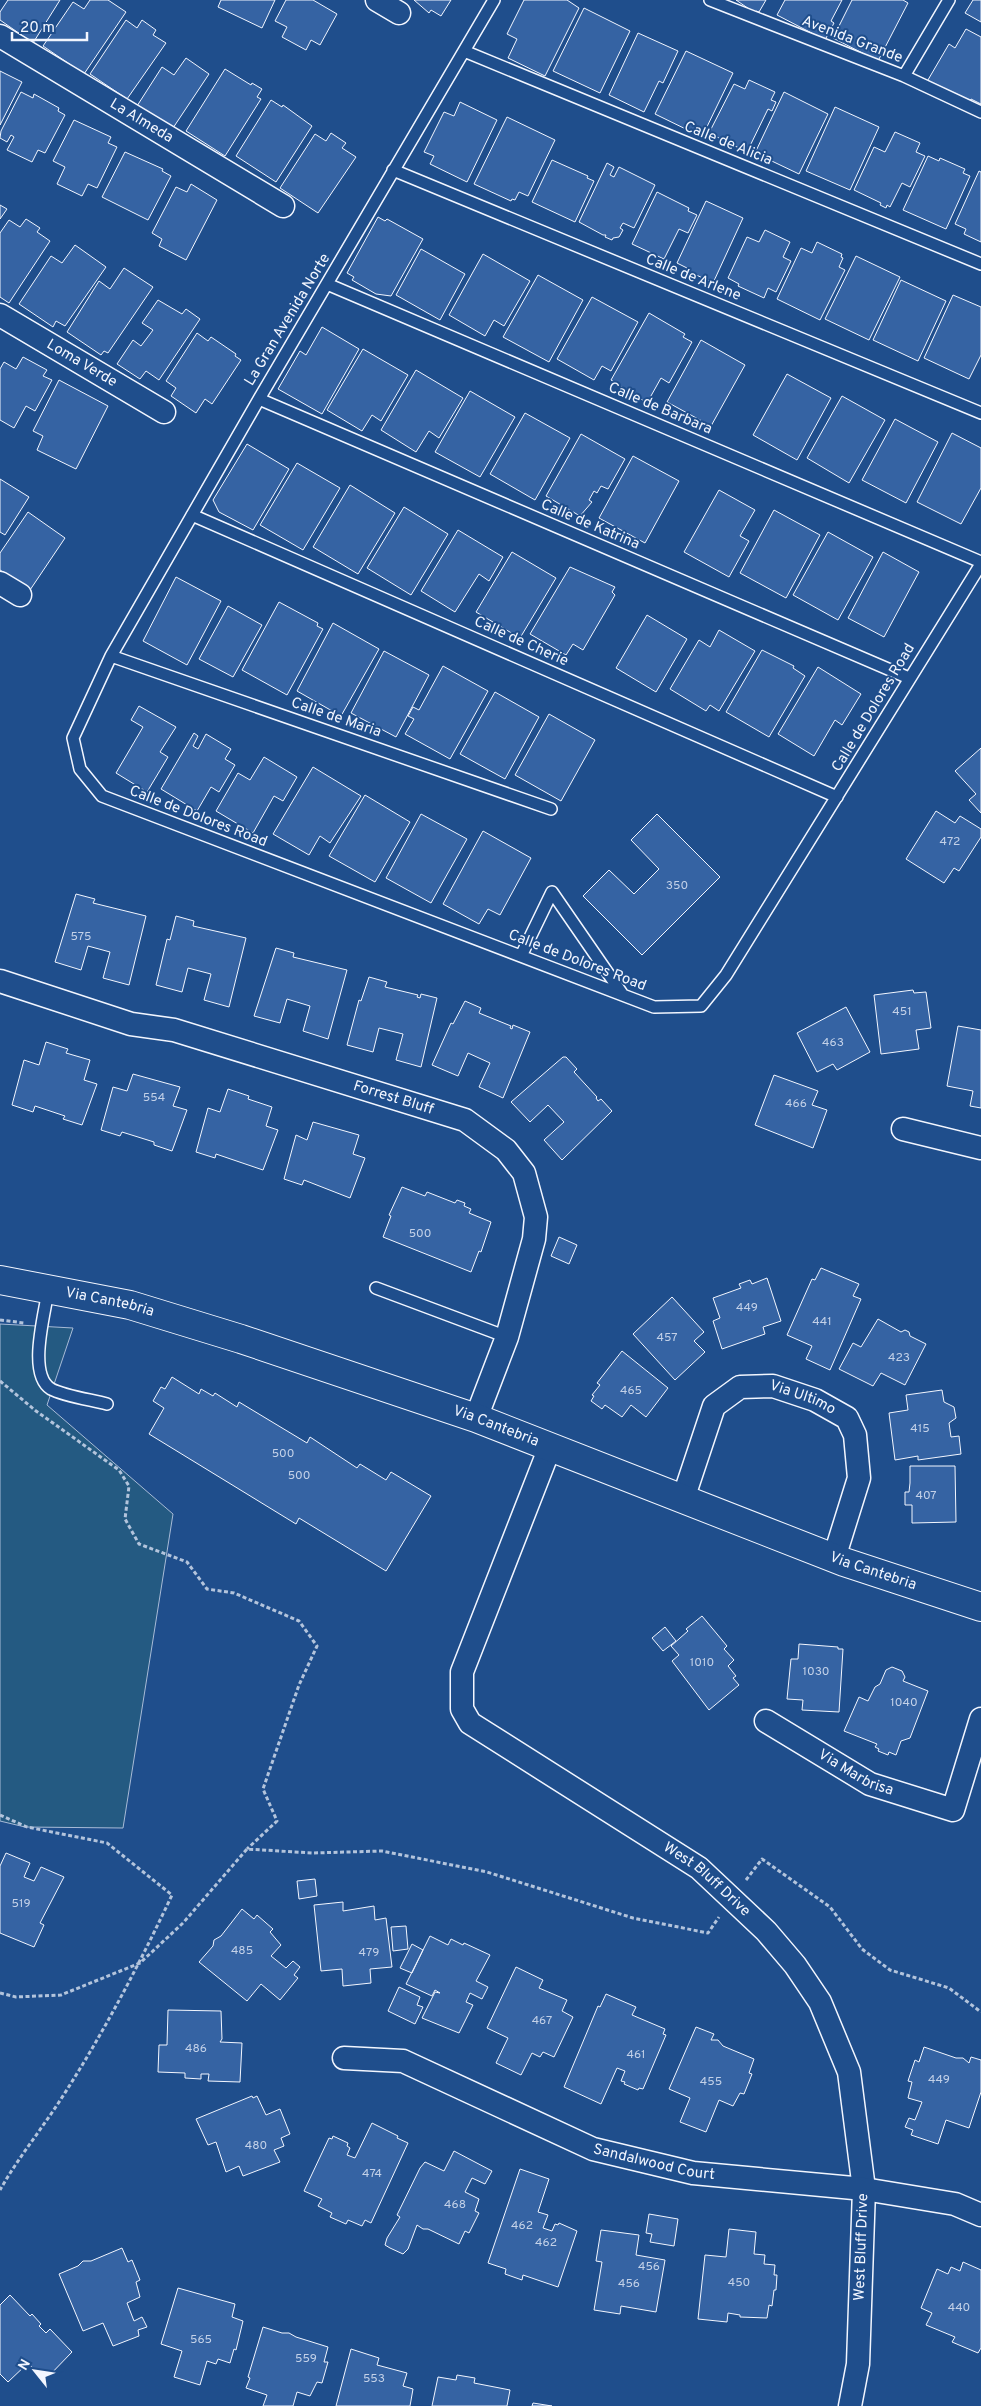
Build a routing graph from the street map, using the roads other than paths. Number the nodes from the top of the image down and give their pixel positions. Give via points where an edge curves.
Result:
1 (377, 0) edge
2 (494, 0) edge
3 (710, 0) edge
4 (949, 0) edge
5 (399, 13) dead end
6 (0, 36) edge
7 (464, 51) junction
8 (904, 76) junction
9 (981, 112) edge
10 (393, 170) junction
11 (283, 206) dead end
12 (981, 264) edge
13 (327, 284) junction
14 (0, 314) edge
15 (259, 399) junction
16 (164, 412) dead end
17 (981, 413) edge
18 (192, 515) junction
19 (981, 563) edge
20 (0, 583) edge
21 (20, 594) dead end
22 (111, 656) junction
23 (909, 678) junction
24 (837, 797) junction
25 (551, 809) dead end
26 (521, 956) junction
27 (0, 981) edge
28 (623, 995) junction
29 (903, 1129) dead end
30 (981, 1148) edge
31 (0, 1280) edge
32 (48, 1288) junction
33 (376, 1288) dead end
34 (507, 1337) junction
35 (107, 1404) dead end
36 (476, 1418) junction
37 (550, 1447) junction
38 (683, 1499) junction
39 (834, 1558) junction
40 (981, 1606) edge
41 (981, 1720) edge
42 (766, 1721) dead end
43 (344, 2058) dead end
44 (864, 2189) junction
45 (981, 2215) edge
46 (850, 2406) edge

1 - 5 street
2 - 7 lane, La Gran Avenida Norte
3 - 8 lane, Avenida Grande
4 - 8 lane
6 - 11 street, La Almeda
7 - 10 lane, La Gran Avenida Norte
7 - 12 lane, Calle de Alicia
8 - 9 lane, Avenida Grande
10 - 13 lane, La Gran Avenida Norte
10 - 17 lane, Calle de Arlene
13 - 15 lane, La Gran Avenida Norte
13 - 19 lane, Calle de Barbara
14 - 16 street, Loma Verde
15 - 18 lane, La Gran Avenida Norte
15 - 23 lane, Calle de Katrina
18 - 22 lane, La Gran Avenida Norte
18 - 24 lane, Calle de Cherie
19 - 23 lane, Calle de Dolores Road
20 - 21 street
22 - 25 lane, Calle de Maria
22 - 26 lane, Calle de Dolores Road via 73,738 80,769 102,796
23 - 24 lane, Calle de Dolores Road
24 - 28 lane, Calle de Dolores Road via 726,975 701,1006 654,1007
26 - 28 lane, Calle de Dolores Road
26 - 28 lane via 552,892
27 - 34 street, Forrest Bluff via 131,1024 174,1030 464,1120 506,1150 524,1173 536,1217 534,1239
29 - 30 street
31 - 32 main road, Via Cantebria
32 - 35 lane via 37,1365 43,1382 52,1390
32 - 36 main road, Via Cantebria via 140,1308
33 - 34 lane
34 - 36 street, Forrest Bluff
36 - 37 main road, Via Cantebria
37 - 38 main road, Via Cantebria
37 - 44 street, West Bluff Drive via 462,1672 462,1709 470,1723 699,1868 766,1931 795,1965 820,2002 849,2072
38 - 39 main road, Via Cantebria
38 - 39 street, Via Ultimo via 714,1406 740,1387 773,1386 815,1400 846,1418 855,1435 860,1478
39 - 40 main road, Via Cantebria
41 - 42 street, Via Marbrisa via 953,1810 870,1784
43 - 44 street, Sandalwood Court via 403,2060 593,2150 693,2173
44 - 45 street, Sandalwood Court via 955,2204
44 - 46 street, West Bluff Drive via 858,2364

